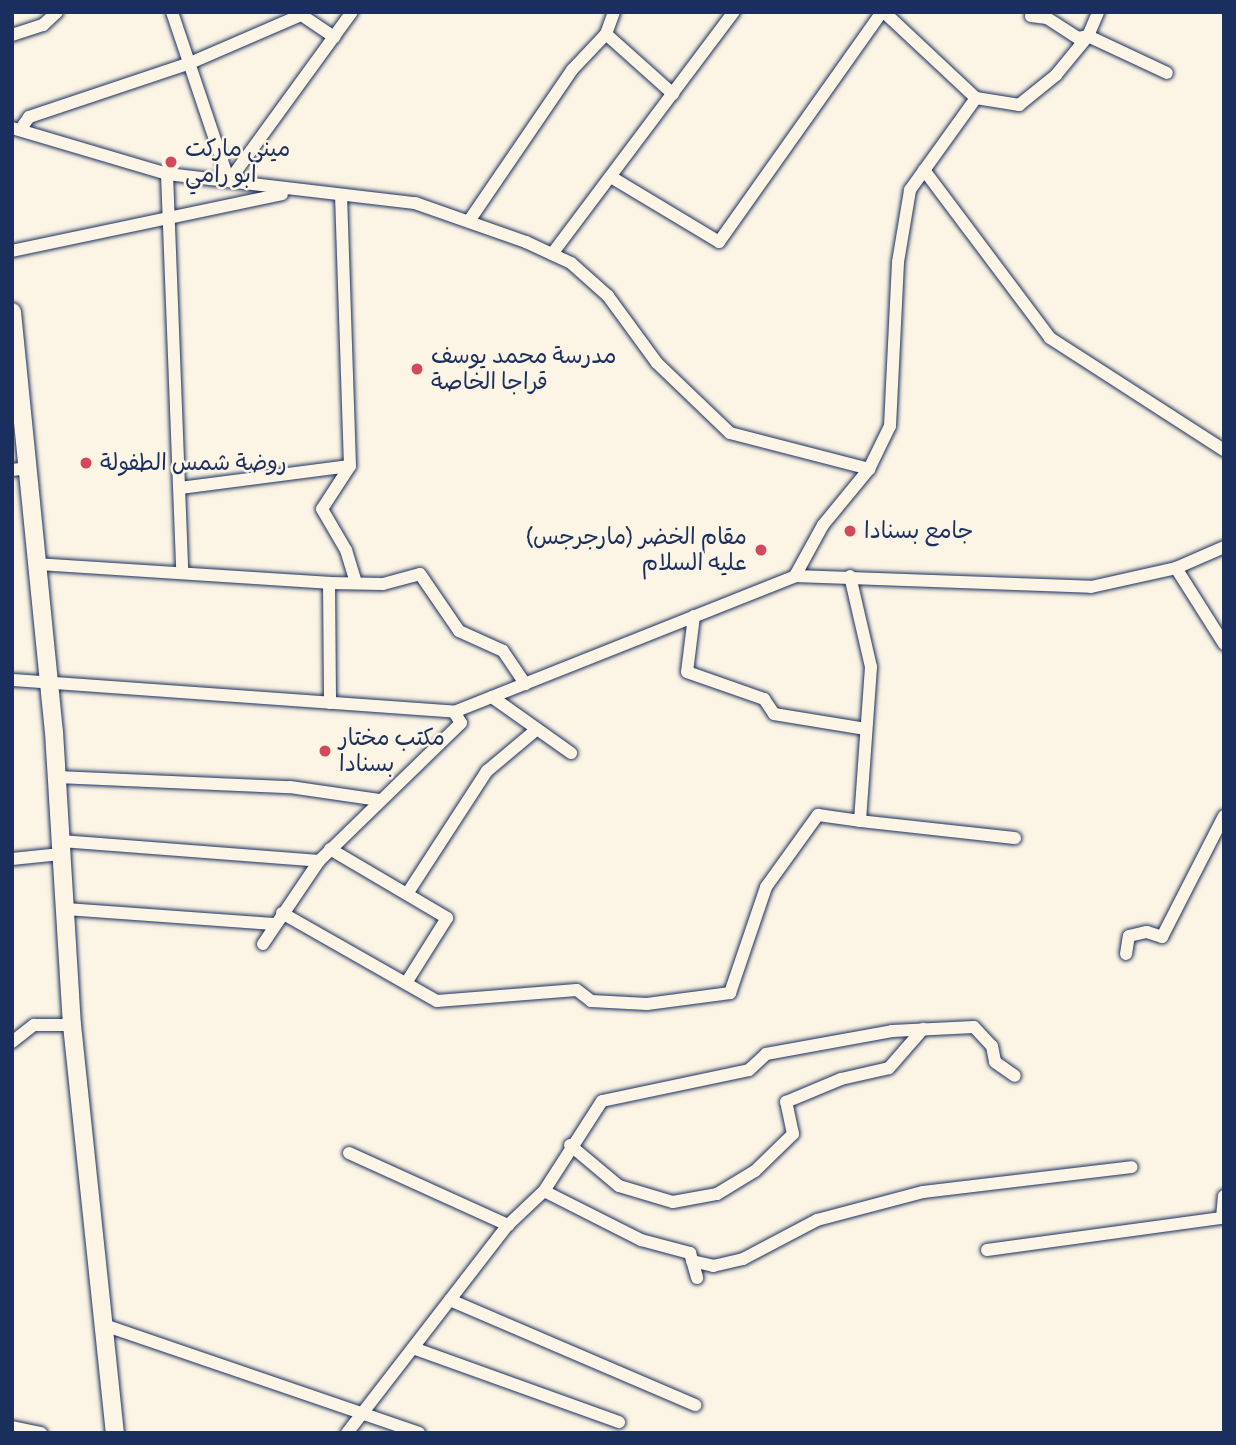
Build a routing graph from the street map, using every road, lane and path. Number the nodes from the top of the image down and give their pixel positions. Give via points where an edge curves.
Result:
1 (57, 12) edge
2 (172, 12) edge
3 (352, 12) edge
4 (614, 12) edge
5 (734, 12) edge
6 (883, 12) edge
7 (1098, 12) edge
8 (299, 13) edge
9 (1031, 16) dead end
10 (606, 34) junction
11 (12, 35) edge
12 (1088, 36) junction
13 (334, 37) junction
14 (190, 63) junction
15 (1167, 72) dead end
16 (673, 94) junction
17 (976, 98) junction
18 (16, 129) edge
19 (924, 170) junction
20 (167, 174) junction
21 (611, 177) junction
22 (229, 181) junction
23 (299, 191) junction
24 (341, 196) junction
25 (169, 216) junction
26 (469, 221) junction
27 (12, 251) edge
28 (552, 254) junction
29 (12, 312) edge
30 (1224, 450) edge
31 (350, 466) junction
32 (20, 469) edge
33 (869, 469) junction
34 (180, 488) junction
35 (1224, 547) edge
36 (37, 564) junction
37 (1176, 568) junction
38 (182, 573) junction
39 (795, 576) junction
40 (850, 576) junction
41 (329, 583) junction
42 (356, 583) junction
43 (694, 616) junction
44 (1224, 644) edge
45 (12, 680) edge
46 (48, 682) junction
47 (525, 684) junction
48 (492, 697) junction
49 (330, 703) junction
50 (454, 712) junction
51 (537, 729) junction
52 (866, 729) junction
53 (570, 752) dead end
54 (57, 777) junction
55 (379, 800) junction
56 (1224, 816) edge
57 (860, 821) junction
58 (1015, 838) dead end
59 (61, 847) junction
60 (330, 849) junction
61 (12, 859) edge
62 (319, 861) junction
63 (407, 894) junction
64 (65, 909) junction
65 (282, 913) junction
66 (274, 924) junction
67 (263, 944) dead end
68 (1126, 954) dead end
69 (406, 982) junction
70 (72, 1025) junction
71 (923, 1029) junction
72 (12, 1042) edge
73 (1015, 1076) dead end
74 (570, 1145) junction
75 (349, 1153) dead end
76 (1132, 1167) dead end
77 (544, 1191) junction
78 (1224, 1196) edge
79 (508, 1225) junction
80 (987, 1250) dead end
81 (692, 1261) junction
82 (697, 1278) dead end
83 (450, 1300) junction
84 (104, 1325) junction
85 (413, 1348) junction
86 (695, 1405) dead end
87 (362, 1412) junction
88 (619, 1422) dead end
89 (12, 1427) edge
90 (41, 1433) edge
91 (116, 1433) edge
92 (347, 1433) edge
93 (419, 1433) edge

1 - 11 street via 43,25
2 - 14 street
3 - 13 street
4 - 10 street
5 - 16 street
6 - 17 street
6 - 21 street via 719,242
7 - 12 street
8 - 13 street
8 - 14 street
9 - 12 street via 1047,18 1078,38
10 - 16 street via 629,61
10 - 26 street via 572,70
12 - 15 street
12 - 17 street via 1056,75 1019,105
13 - 22 street
14 - 18 street via 29,117
14 - 22 street
16 - 21 street
17 - 19 street
18 - 20 street
19 - 30 street via 1050,338
19 - 33 street via 910,190 898,262 890,426
20 - 22 street
20 - 25 street
21 - 28 street
22 - 23 street
23 - 24 street
23 - 25 street
24 - 26 street via 415,203
24 - 31 street
25 - 27 street
25 - 34 street
26 - 28 street
28 - 33 street via 608,296 657,363 730,433
29 - 32 street
31 - 34 street
31 - 42 street via 322,509 346,550
32 - 36 street
33 - 39 street via 823,525
34 - 38 street
35 - 37 street
36 - 38 street
36 - 46 street
37 - 40 street via 1091,587
37 - 44 street
38 - 41 street
39 - 40 street
39 - 43 street
40 - 52 street via 871,667
41 - 42 street
41 - 49 street
42 - 47 street via 420,575 459,631 503,651
43 - 47 street
43 - 52 street via 687,672 764,699 774,714
45 - 46 street
46 - 49 street
46 - 54 street
47 - 48 street
48 - 50 street
48 - 51 street
49 - 50 street
50 - 55 street via 461,723
51 - 53 street
51 - 63 street via 487,771
52 - 57 street
54 - 55 street via 290,787
54 - 59 street
55 - 60 street
56 - 68 street via 1162,937 1147,932 1129,936
57 - 58 street
57 - 69 street via 818,815 766,887 730,993 647,1004 591,1001 577,990 437,1000
59 - 61 street
59 - 62 street
59 - 64 street
60 - 62 street
60 - 63 street
62 - 65 street
63 - 69 street via 447,918
64 - 66 street
64 - 70 street
65 - 66 street
65 - 69 street
66 - 67 street
70 - 72 street via 34,1024
70 - 84 street
71 - 73 street via 974,1027 992,1046 995,1062
71 - 74 street via 766,1054 749,1070 601,1101
71 - 74 street via 889,1068 786,1102 793,1134 755,1171 717,1194 673,1202 619,1186
74 - 77 street
75 - 79 street
76 - 81 street via 923,1192 817,1220 743,1259 713,1266
77 - 79 street
77 - 81 street via 641,1240 691,1253
78 - 80 street via 1222,1218
79 - 83 street
81 - 82 street
83 - 85 street
83 - 86 street
84 - 87 street
84 - 91 street
85 - 87 street
85 - 88 street
87 - 92 street
87 - 93 street
89 - 90 street

